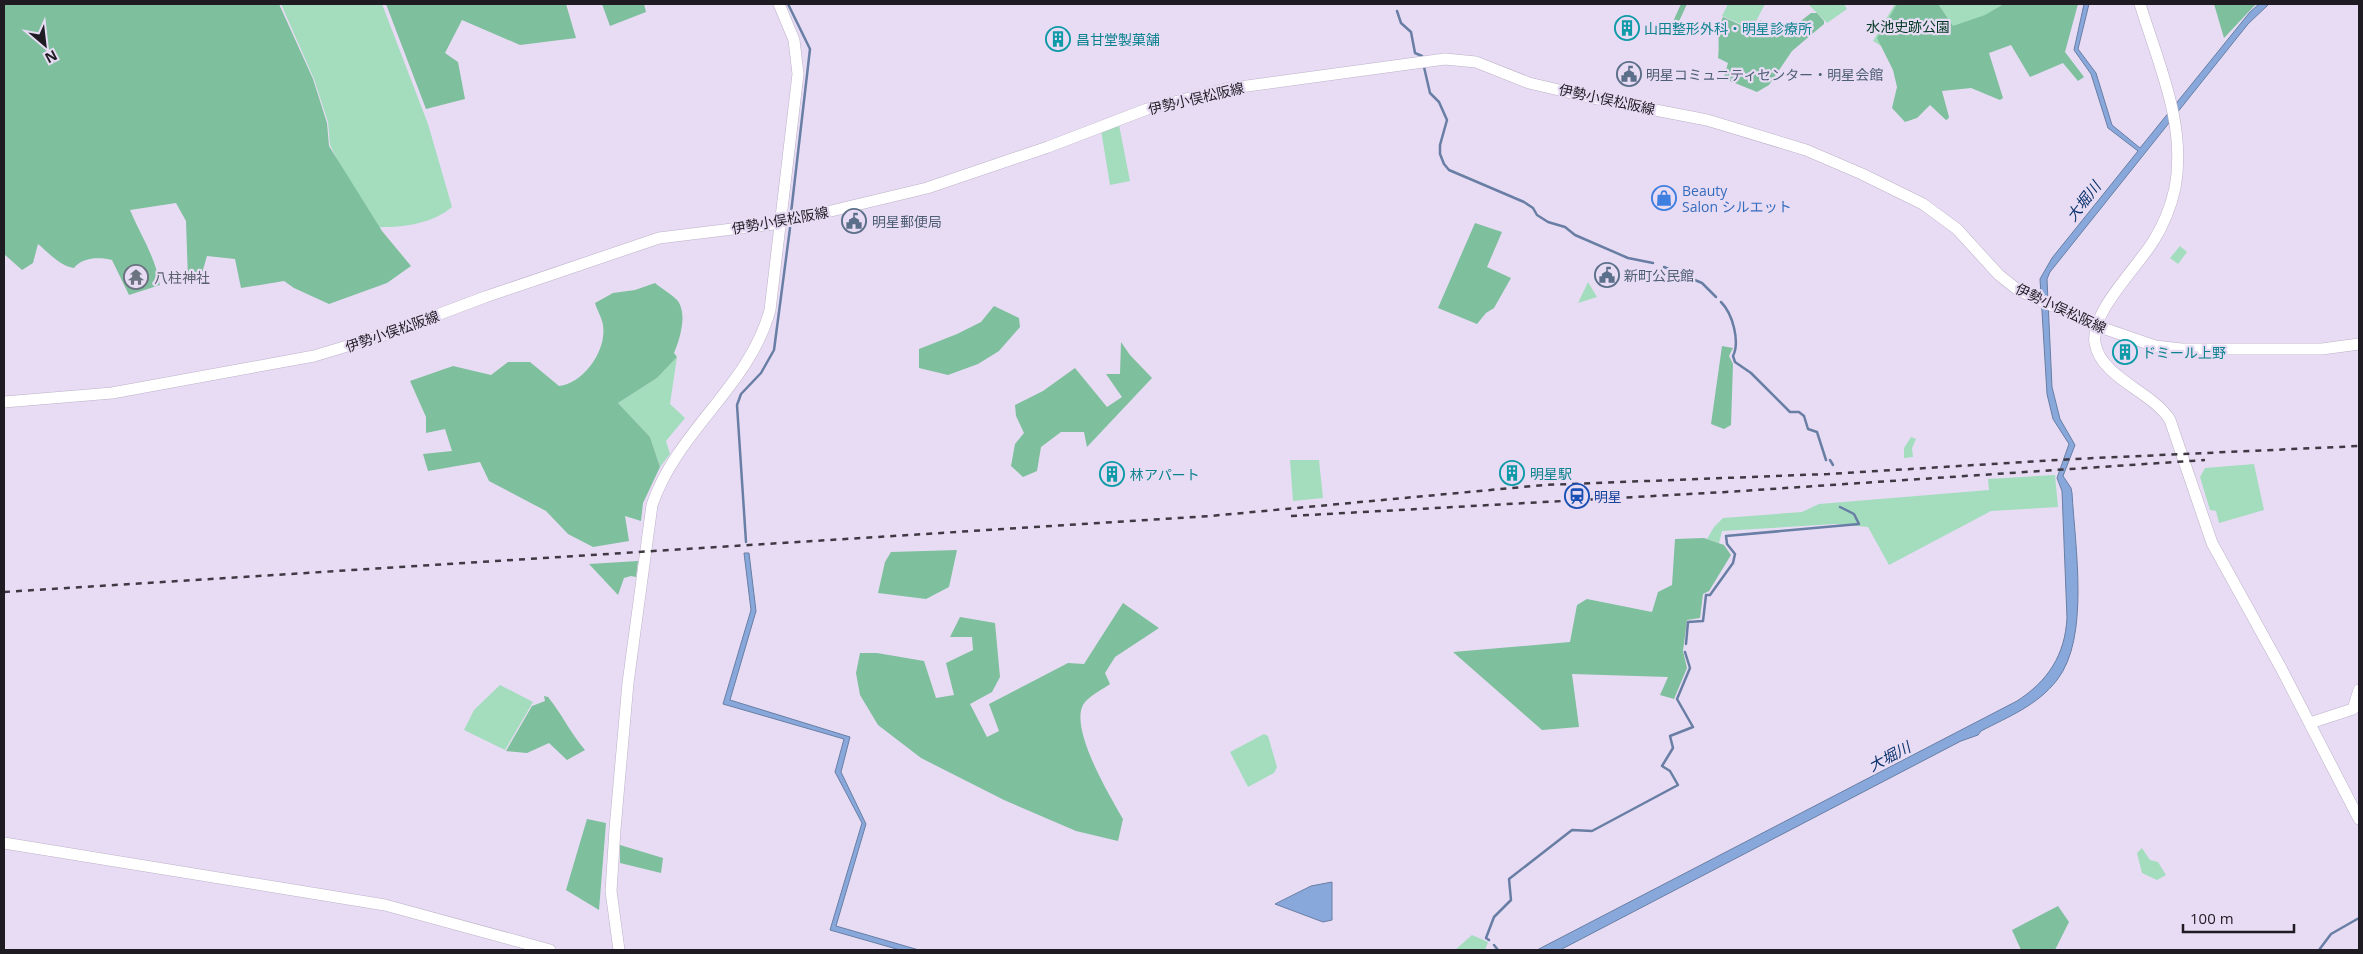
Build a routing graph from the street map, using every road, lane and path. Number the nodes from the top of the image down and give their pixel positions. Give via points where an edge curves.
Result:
1 (779, 4) edge
2 (2140, 4) edge
3 (781, 223) junction
4 (2097, 326) junction
5 (2359, 344) edge
6 (4, 402) edge
7 (2359, 690) edge
8 (2310, 723) junction
9 (2359, 819) edge
10 (4, 843) edge
11 (550, 950) edge
12 (619, 950) edge

1 - 3 main road via 794,40 798,74
2 - 4 main road via 2175,120 2177,171 2167,214 2145,255 2101,312
3 - 4 main road, 伊勢小俣松阪線 via 927,188 1192,96 1308,77 1445,59 1460,60 1476,62 1529,83 1707,120 1806,150 1923,204 1957,229 2009,284
3 - 6 main road, 伊勢小俣松阪線 via 659,238 384,335 306,358 112,393
3 - 12 main road via 770,310 758,346 672,462 652,505 628,683 615,830 611,891
4 - 5 main road, 伊勢小俣松阪線 via 2144,343 2170,348 2322,348
4 - 8 main road via 2096,344 2104,362 2158,405 2170,420 2212,543
7 - 8 main road via 2353,708
8 - 9 main road
10 - 11 main road via 385,905

